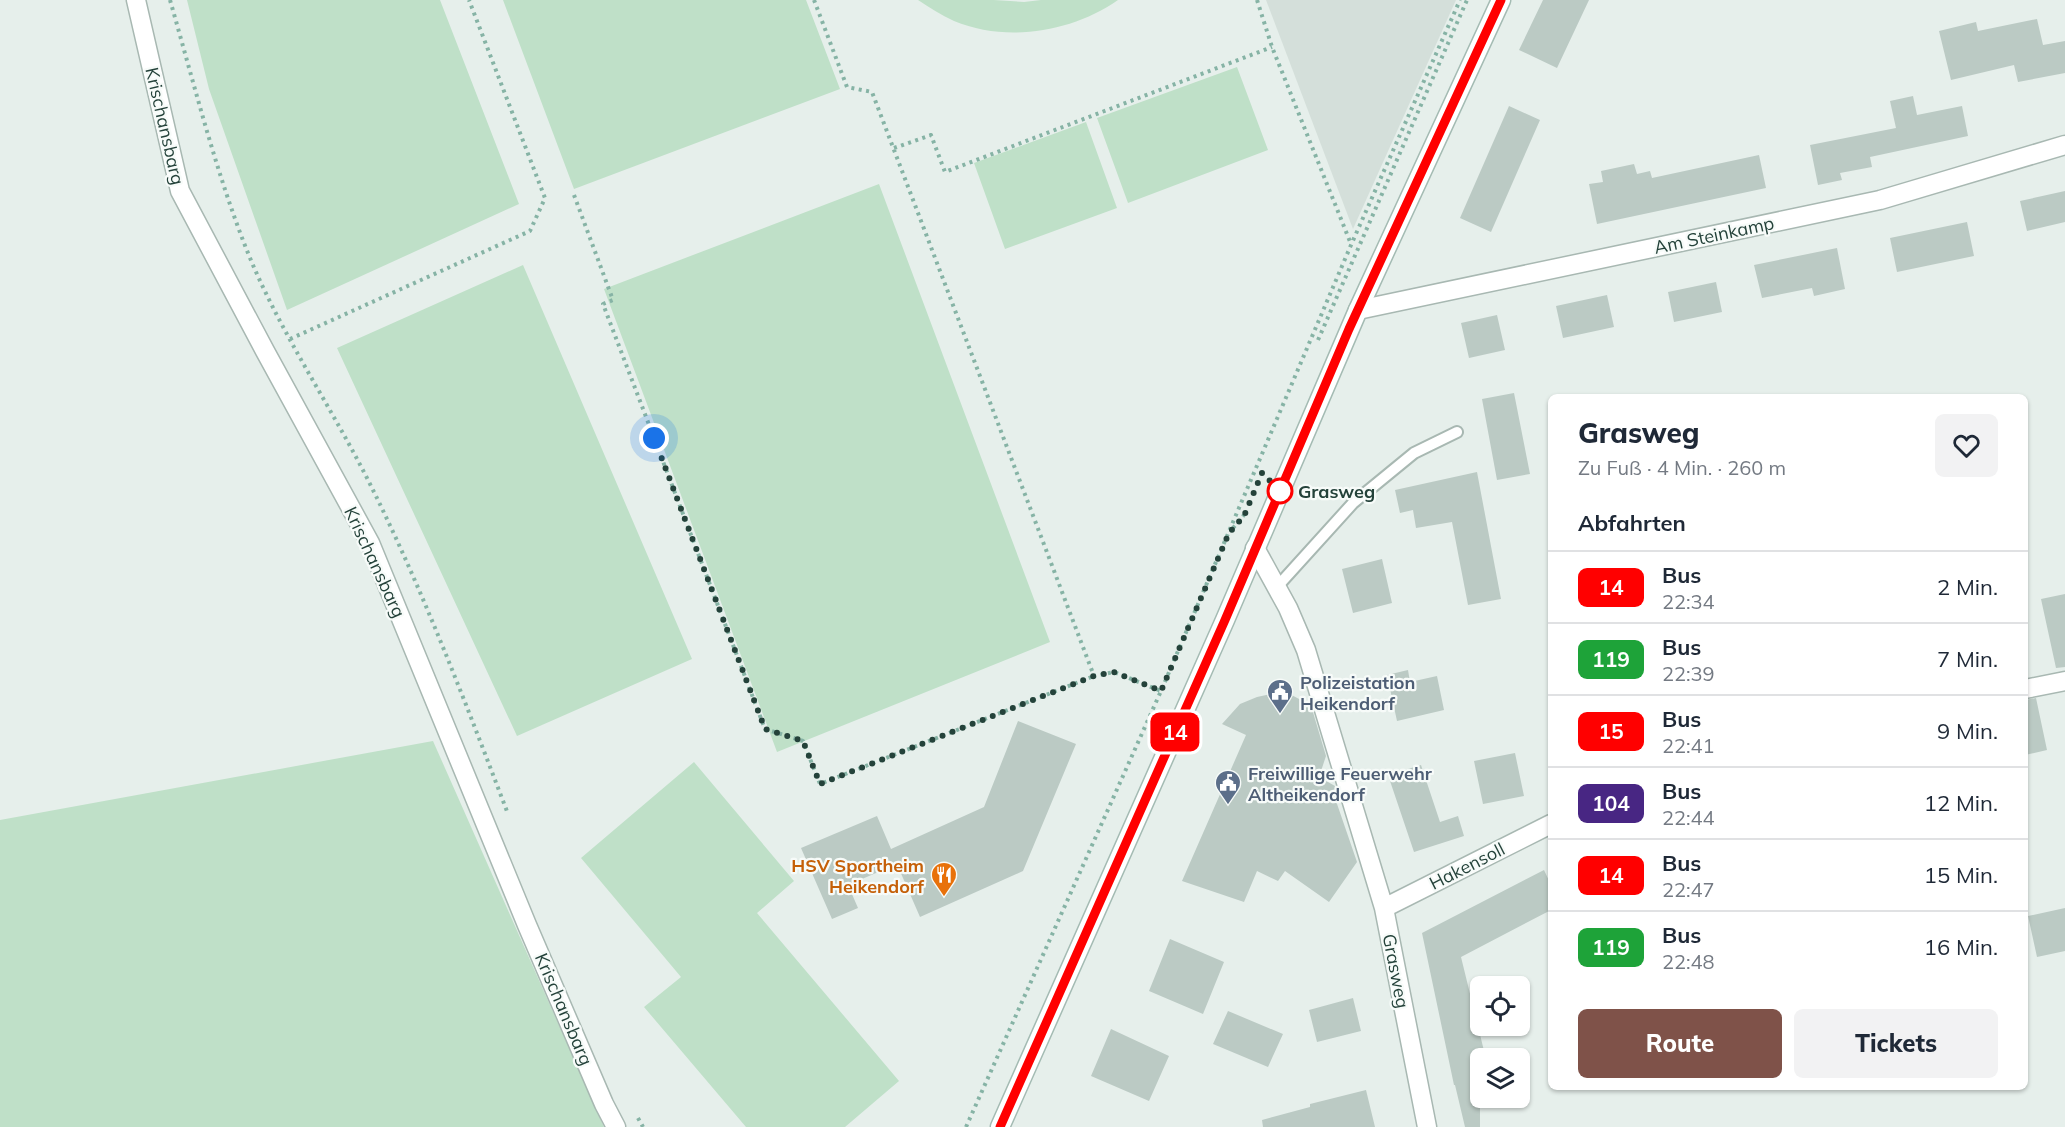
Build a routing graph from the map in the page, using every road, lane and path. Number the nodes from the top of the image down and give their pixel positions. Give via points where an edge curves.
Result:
1 (136, 0) edge
2 (469, 0) edge
3 (814, 0) edge
4 (1257, 0) edge
5 (1460, 0) edge
6 (1467, 0) edge
7 (1501, 0) edge
8 (1272, 47) junction
9 (2065, 145) edge
10 (894, 148) junction
11 (574, 195) dead end
12 (1352, 245) junction
13 (1358, 310) junction
14 (1315, 346) dead end
15 (265, 351) junction
16 (1457, 432) dead end
17 (1248, 505) dead end
18 (1229, 533) junction
19 (1255, 548) junction
20 (1276, 588) junction
21 (1094, 676) junction
22 (2065, 681) edge
23 (2028, 688) edge
24 (1161, 691) junction
25 (1548, 826) edge
26 (1384, 908) junction
27 (616, 1127) edge
28 (966, 1127) edge
29 (1000, 1127) edge
30 (1426, 1127) edge

1 - 15 street, Krischansbarg via 180,191
2 - 15 path via 545,198 530,231
3 - 10 path via 847,87 872,92
4 - 8 path
5 - 12 path
6 - 14 path
7 - 13 street
8 - 10 path via 945,172 931,135
8 - 12 path
9 - 13 street, Am Steinkamp via 1880,201
10 - 21 path
11 - 21 path via 613,300 603,304 765,729 803,741 820,784
12 - 18 path
13 - 19 street
15 - 27 street, Krischansbarg via 370,543 527,925
16 - 20 lane via 1414,453 1353,503
17 - 18 path
18 - 24 path
19 - 20 street, Grasweg
19 - 29 street
20 - 26 street, Grasweg via 1306,650
21 - 24 path via 1114,672
22 - 23 street
24 - 28 path
25 - 26 street, Hakensoll
26 - 30 street, Grasweg

